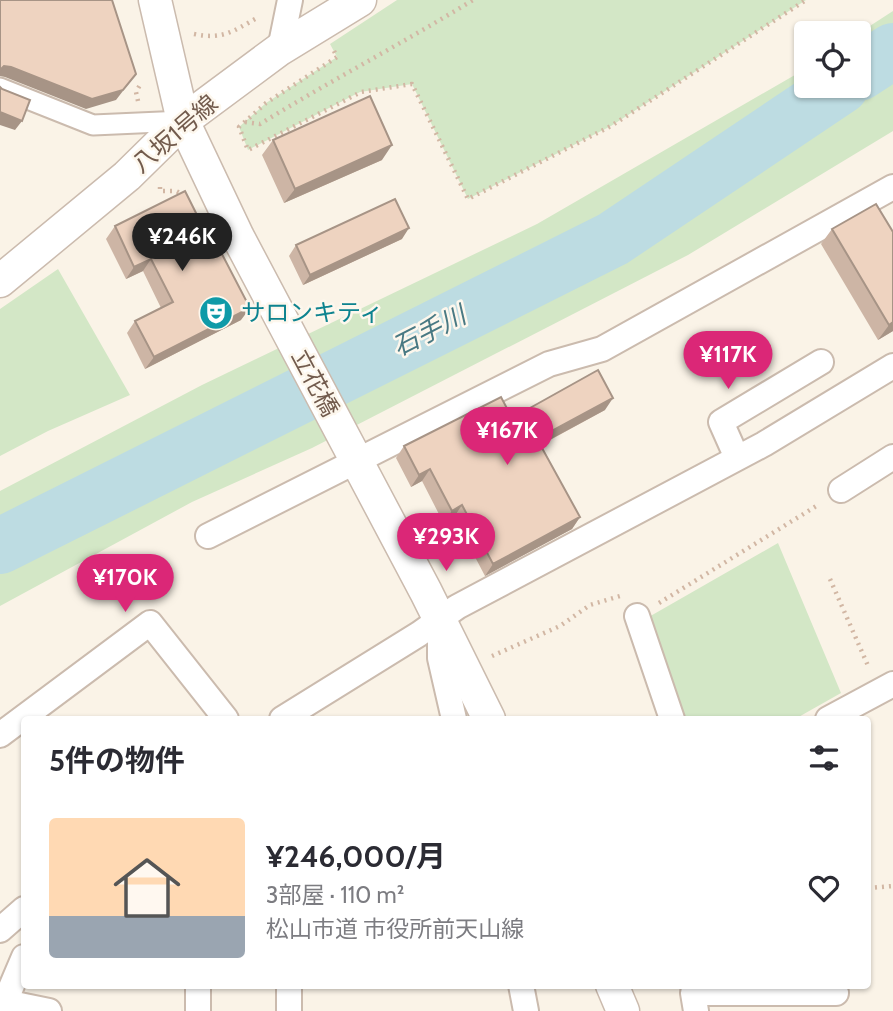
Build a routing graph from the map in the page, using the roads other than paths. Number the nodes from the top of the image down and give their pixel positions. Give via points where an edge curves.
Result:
1 (155, 0) edge
2 (360, 0) edge
3 (290, 1) edge
4 (280, 49) junction
5 (0, 88) edge
6 (183, 121) junction
7 (893, 187) edge
8 (0, 281) edge
9 (821, 362) dead end
10 (893, 366) edge
11 (355, 457) junction
12 (893, 457) edge
13 (737, 458) junction
14 (841, 490) road end
15 (208, 536) dead end
16 (637, 616) road end
17 (440, 619) junction
18 (886, 688) edge
19 (25, 716) edge
20 (224, 716) edge
21 (287, 716) edge
22 (453, 716) edge
23 (488, 716) edge
24 (671, 716) edge
25 (834, 716) edge
26 (21, 719) edge
27 (0, 735) edge
28 (21, 912) edge
29 (0, 930) edge
30 (21, 964) edge
31 (198, 989) edge
32 (289, 989) edge
33 (522, 989) edge
34 (614, 989) edge
35 (836, 992) dead end
36 (3, 1006) edge
37 (49, 1011) edge
38 (198, 1011) edge
39 (289, 1011) edge
40 (526, 1011) edge
41 (623, 1011) edge
42 (696, 1011) edge

1 - 6 street, 立花橋
2 - 4 street, 八坂1号線
3 - 4 street
4 - 6 street, 八坂1号線
5 - 6 street via 93,125
6 - 8 street, 八坂1号線 via 127,176
6 - 11 street, 立花橋 via 238,237
7 - 11 street via 602,349 549,364
9 - 13 street via 721,422
10 - 13 street
11 - 15 street
11 - 17 street, 立花橋
12 - 14 street
13 - 17 street
16 - 24 street
17 - 21 street
17 - 22 street via 440,658
17 - 23 street, 立花橋
18 - 25 street
19 - 20 street via 150,623
26 - 27 street
28 - 29 street
30 - 36 street
31 - 38 street
32 - 39 street
33 - 40 street
34 - 41 street
35 - 42 street via 694,993
36 - 37 street

